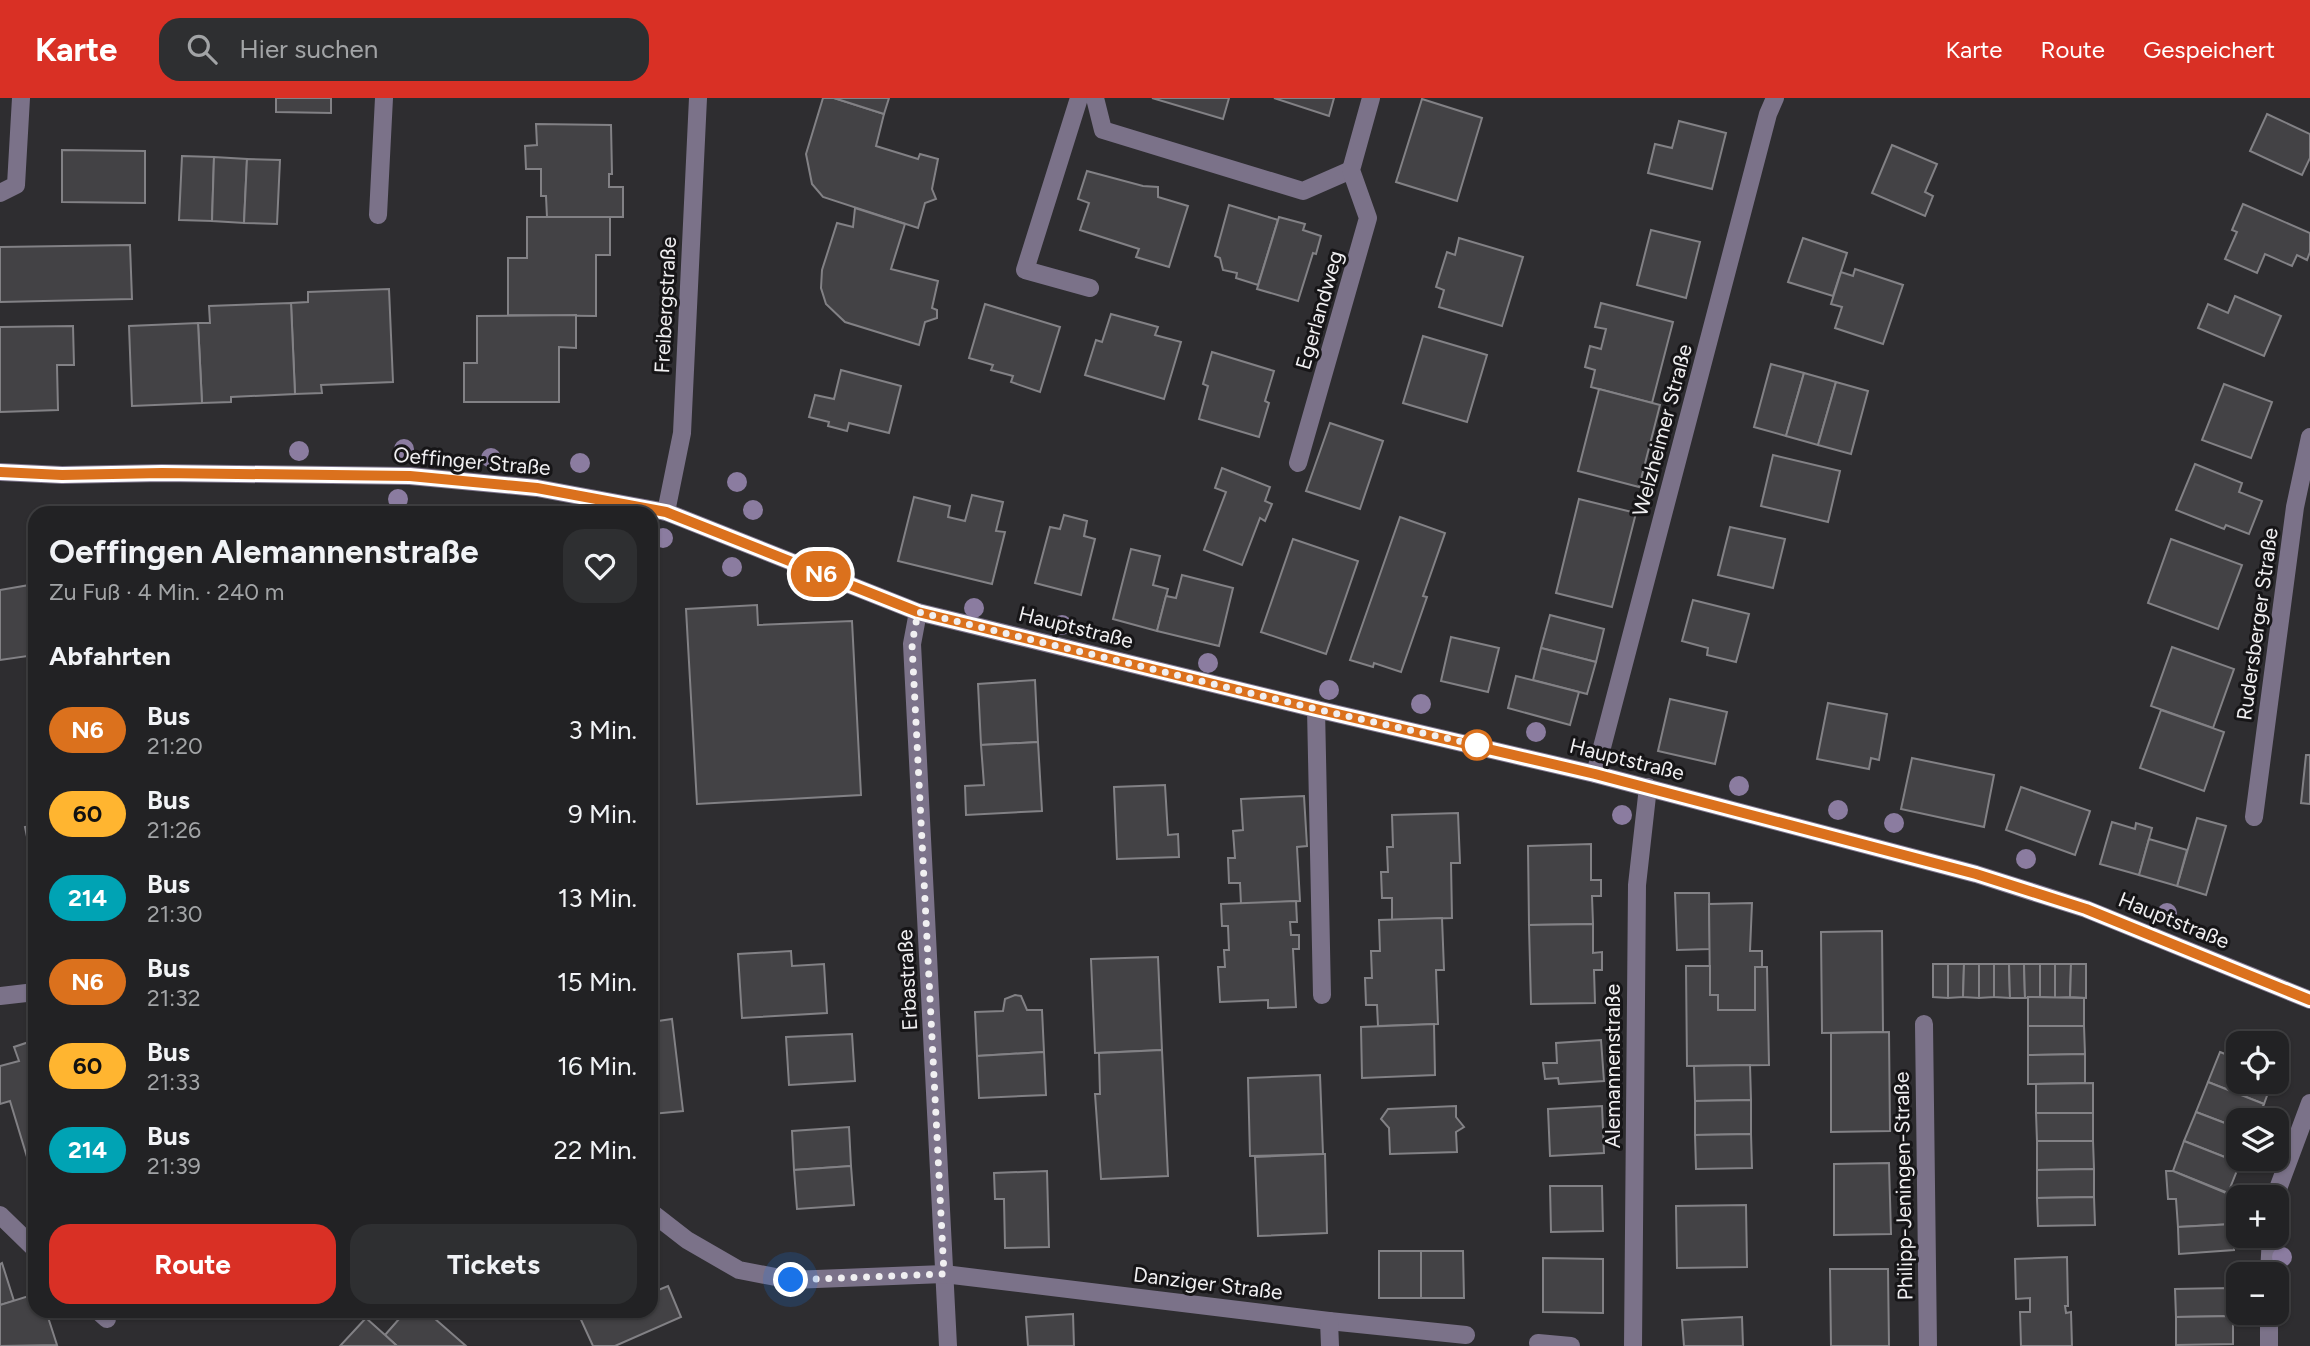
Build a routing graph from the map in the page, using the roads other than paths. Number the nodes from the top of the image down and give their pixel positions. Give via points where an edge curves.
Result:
1 (21, 98) edge
2 (384, 98) edge
3 (698, 98) edge
4 (1079, 98) edge
5 (1095, 98) edge
6 (1371, 98) edge
7 (1775, 98) edge
8 (1351, 170) junction
9 (0, 193) edge
10 (378, 215) dead end
11 (1090, 288) dead end
12 (2310, 437) edge
13 (1298, 463) dead end
14 (0, 472) edge
15 (634, 506) edge
16 (2303, 507) edge
17 (658, 511) edge
18 (666, 512) junction
19 (918, 612) junction
20 (1316, 709) junction
21 (1595, 774) junction
22 (1648, 787) junction
23 (2254, 817) dead end
24 (28, 993) edge
25 (1322, 995) dead end
26 (0, 996) edge
27 (2310, 1000) edge
28 (1924, 1024) dead end
29 (2310, 1103) edge
30 (2279, 1185) edge
31 (0, 1215) edge
32 (658, 1217) edge
33 (28, 1242) edge
34 (944, 1274) junction
35 (1329, 1321) junction
36 (2269, 1325) edge
37 (1466, 1335) dead end
38 (1538, 1343) dead end
39 (948, 1346) edge
40 (1329, 1346) edge
41 (1570, 1346) edge
42 (1633, 1346) edge
43 (1928, 1346) edge
44 (2269, 1346) edge

1 - 9 street via 16,185
2 - 10 street
3 - 18 street, Freibergstraße via 682,433
4 - 11 street via 1025,270
5 - 8 street via 1103,130 1303,191
6 - 8 street
7 - 21 street, Welzheimer Straße
8 - 13 street, Egerlandweg via 1368,218
12 - 16 street, Rudersberger Straße
14 - 15 street, Oeffinger Straße via 410,476 537,488
16 - 23 street, Rudersberger Straße
17 - 18 street, Oeffinger Straße
18 - 19 street, Oeffinger Straße
19 - 20 street, Hauptstraße
19 - 34 street, Erbastraße via 912,644
20 - 21 street, Hauptstraße
20 - 25 street
21 - 22 street, Hauptstraße
22 - 27 street, Hauptstraße via 1976,874 2086,909
22 - 42 street, Alemannenstraße via 1637,885
24 - 26 street
28 - 43 street, Philipp-Jeningen-Straße
29 - 30 street
31 - 33 street
32 - 34 street, Danziger Straße via 739,1270 791,1280
34 - 35 street, Danziger Straße
34 - 39 street, Erbastraße
35 - 37 street, Danziger Straße
35 - 40 street
36 - 44 street
38 - 41 street

